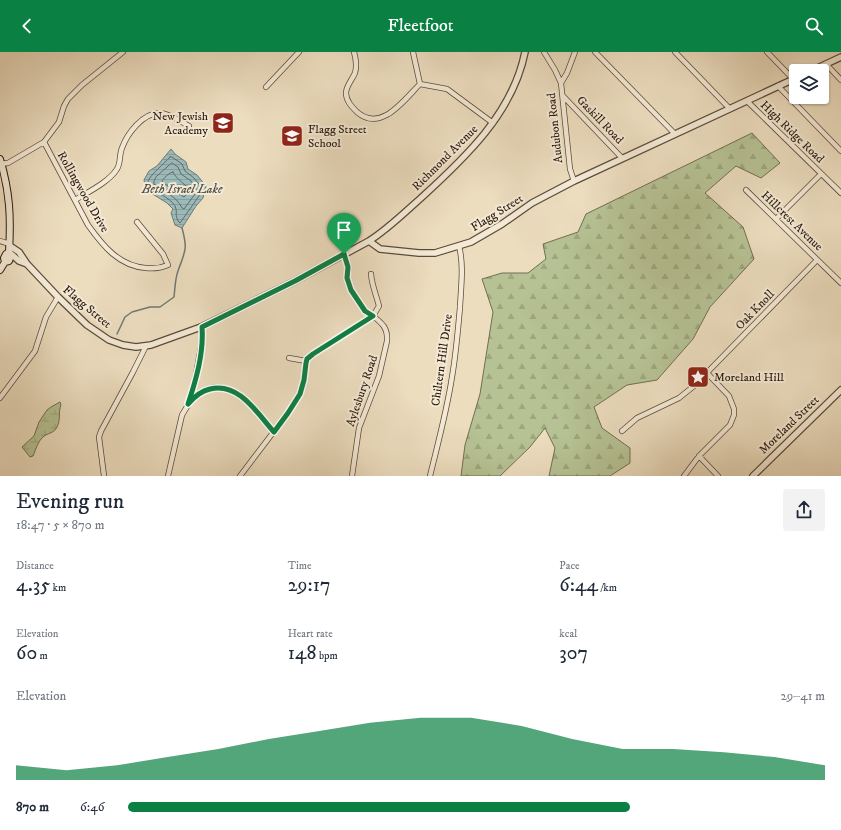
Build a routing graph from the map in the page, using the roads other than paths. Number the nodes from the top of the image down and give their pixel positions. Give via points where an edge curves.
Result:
1 (123, 52) edge
2 (299, 52) edge
3 (354, 52) edge
4 (414, 52) edge
5 (525, 52) edge
6 (544, 52) edge
7 (575, 52) edge
8 (595, 52) edge
9 (674, 52) edge
10 (767, 52) edge
11 (841, 57) edge
12 (826, 64) edge
13 (829, 67) edge
14 (789, 73) edge
15 (841, 80) edge
16 (789, 81) edge
17 (561, 83) junction
18 (420, 84) junction
19 (778, 86) junction
20 (266, 87) dead end
21 (563, 96) junction
22 (747, 101) junction
23 (730, 109) junction
24 (493, 123) junction
25 (189, 126) dead end
26 (675, 134) junction
27 (44, 142) junction
28 (841, 151) edge
29 (622, 158) junction
30 (1, 162) edge
31 (821, 174) junction
32 (574, 181) junction
33 (746, 190) dead end
34 (841, 193) edge
35 (75, 200) junction
36 (776, 220) junction
37 (137, 222) dead end
38 (0, 241) edge
39 (369, 241) junction
40 (459, 246) junction
41 (10, 247) junction
42 (344, 254) junction
43 (817, 260) junction
44 (0, 270) edge
45 (371, 274) dead end
46 (841, 283) edge
47 (58, 297) junction
48 (373, 316) junction
49 (202, 327) junction
50 (146, 346) junction
51 (289, 358) dead end
52 (306, 361) junction
53 (707, 373) junction
54 (841, 390) edge
55 (0, 398) edge
56 (188, 404) junction
57 (622, 431) dead end
58 (274, 432) junction
59 (699, 456) junction
60 (104, 476) edge
61 (168, 476) edge
62 (240, 476) edge
63 (352, 476) edge
64 (430, 476) edge
65 (684, 476) edge
66 (718, 476) edge
67 (753, 476) edge

1 - 27 street via 68,99 59,122
2 - 20 street
3 - 18 street via 356,67 346,94 352,106 365,117 378,119 389,114
4 - 18 street
5 - 24 street, Richmond Avenue via 515,87
6 - 17 street, Audubon Road
7 - 17 street
8 - 26 street
9 - 23 street
10 - 14 street
11 - 12 street
13 - 15 street
16 - 19 street, Flagg Street
17 - 21 street, Audubon Road
18 - 24 street via 447,89
19 - 22 street, Flagg Street
19 - 28 street
21 - 29 street, Gaskill Road
21 - 32 street, Audubon Road via 570,169
22 - 23 street, Flagg Street
22 - 31 street, High Ridge Road
23 - 26 street, Flagg Street
24 - 39 street, Richmond Avenue via 476,144 429,191 389,227
25 - 35 street via 164,114 156,113 146,118 135,126 126,138 118,168 113,175
26 - 29 street, Flagg Street
27 - 30 street via 8,163
27 - 35 street, Rollingwood Drive
29 - 32 street, Flagg Street
30 - 41 main road via 10,197
31 - 34 street, High Ridge Road
31 - 36 street
32 - 40 street, Flagg Street via 532,203 479,238
33 - 36 street, Hillcrest Avenue
35 - 37 street, Rollingwood Drive via 96,236 120,260 130,265 149,268 168,265 163,254
36 - 43 street, Hillcrest Avenue
38 - 41 street
39 - 40 street, Flagg Street via 380,249 419,254 435,253
39 - 42 street, Flagg Street
40 - 64 street, Chiltern Hill Drive via 461,291 457,343 445,414
41 - 44 main road via 9,261 5,262
41 - 47 street, Flagg Street via 19,261 27,264
42 - 48 street, Aylesbury Road via 351,290 365,311
42 - 49 street, Flagg Street
43 - 46 street, Hillcrest Avenue
43 - 53 street, Oak Knoll
45 - 48 street via 379,306
47 - 50 street, Flagg Street via 87,325 109,340 123,345
47 - 55 street via 46,317 34,351
48 - 52 street
48 - 63 street, Aylesbury Road via 385,327 387,341 379,376 359,428
49 - 50 street, Flagg Street
49 - 56 street via 200,360
50 - 60 street via 99,437
51 - 52 street
52 - 58 street via 300,394
53 - 57 street, Oak Knoll via 674,401 642,415
53 - 59 street via 729,396 734,416 730,425
54 - 67 street, Moreland Street
56 - 58 street via 204,391 228,389 236,392
56 - 61 street via 182,415
58 - 62 street
59 - 65 street
59 - 66 street

